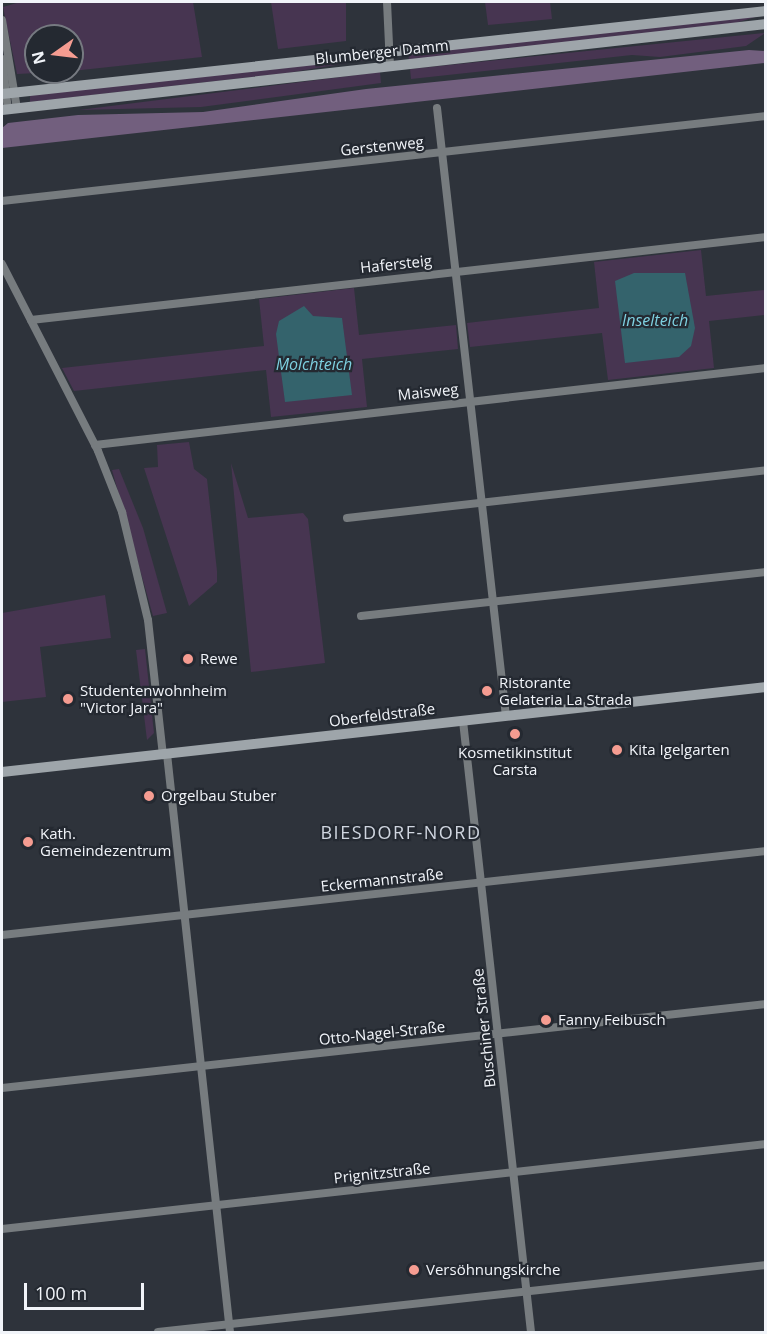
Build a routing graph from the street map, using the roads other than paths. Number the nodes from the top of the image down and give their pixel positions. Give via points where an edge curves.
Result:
1 (387, 2) edge
2 (765, 10) edge
3 (2, 20) edge
4 (765, 24) edge
5 (389, 51) junction
6 (2, 59) edge
7 (390, 66) junction
8 (8, 94) edge
9 (437, 108) dead end
10 (9, 110) edge
11 (765, 116) edge
12 (442, 153) junction
13 (2, 201) edge
14 (765, 237) edge
15 (2, 264) edge
16 (456, 271) junction
17 (31, 320) junction
18 (765, 368) edge
19 (470, 401) junction
20 (95, 445) junction
21 (765, 471) edge
22 (480, 503) junction
23 (347, 518) dead end
24 (765, 572) edge
25 (493, 603) junction
26 (361, 616) dead end
27 (765, 687) edge
28 (506, 716) junction
29 (463, 721) junction
30 (165, 754) junction
31 (2, 772) edge
32 (765, 851) edge
33 (481, 883) junction
34 (184, 914) junction
35 (2, 935) edge
36 (765, 1004) edge
37 (498, 1034) junction
38 (201, 1066) junction
39 (2, 1088) edge
40 (765, 1144) edge
41 (513, 1173) junction
42 (217, 1205) junction
43 (2, 1229) edge
44 (765, 1265) edge
45 (527, 1292) junction
46 (230, 1328) edge
47 (158, 1332) edge
48 (531, 1332) edge

1 - 5 street
2 - 5 main road, Blumberger Damm
3 - 8 street
4 - 7 main road, Blumberger Damm
5 - 7 street
5 - 8 main road, Blumberger Damm
6 - 8 street
7 - 10 main road, Blumberger Damm
8 - 10 street
9 - 12 street
11 - 12 street, Gerstenweg
12 - 13 street, Gerstenweg
12 - 16 street
14 - 16 street, Hafersteig
15 - 17 street
16 - 17 street, Hafersteig
16 - 19 street
17 - 20 street
18 - 19 street, Maisweg
19 - 20 street, Maisweg
19 - 22 street
20 - 30 street via 122,512 141,585
21 - 22 street
22 - 23 street
22 - 25 street
24 - 25 street
25 - 26 street
25 - 28 street
27 - 28 main road, Oberfeldstraße
28 - 29 main road, Oberfeldstraße
29 - 30 main road, Oberfeldstraße
29 - 33 street, Buschiner Straße
30 - 31 main road, Oberfeldstraße
30 - 34 street
32 - 33 street, Eckermannstraße
33 - 34 street, Eckermannstraße
33 - 37 street, Buschiner Straße
34 - 35 street, Eckermannstraße
34 - 38 street
36 - 37 street, Otto-Nagel-Straße
37 - 38 street, Otto-Nagel-Straße
37 - 41 street, Buschiner Straße
38 - 39 street, Otto-Nagel-Straße
38 - 42 street
40 - 41 street, Prignitzstraße
41 - 42 street, Prignitzstraße
41 - 45 street, Buschiner Straße
42 - 43 street, Prignitzstraße
42 - 46 street
44 - 45 street
45 - 46 street
45 - 48 street, Buschiner Straße
46 - 47 street

